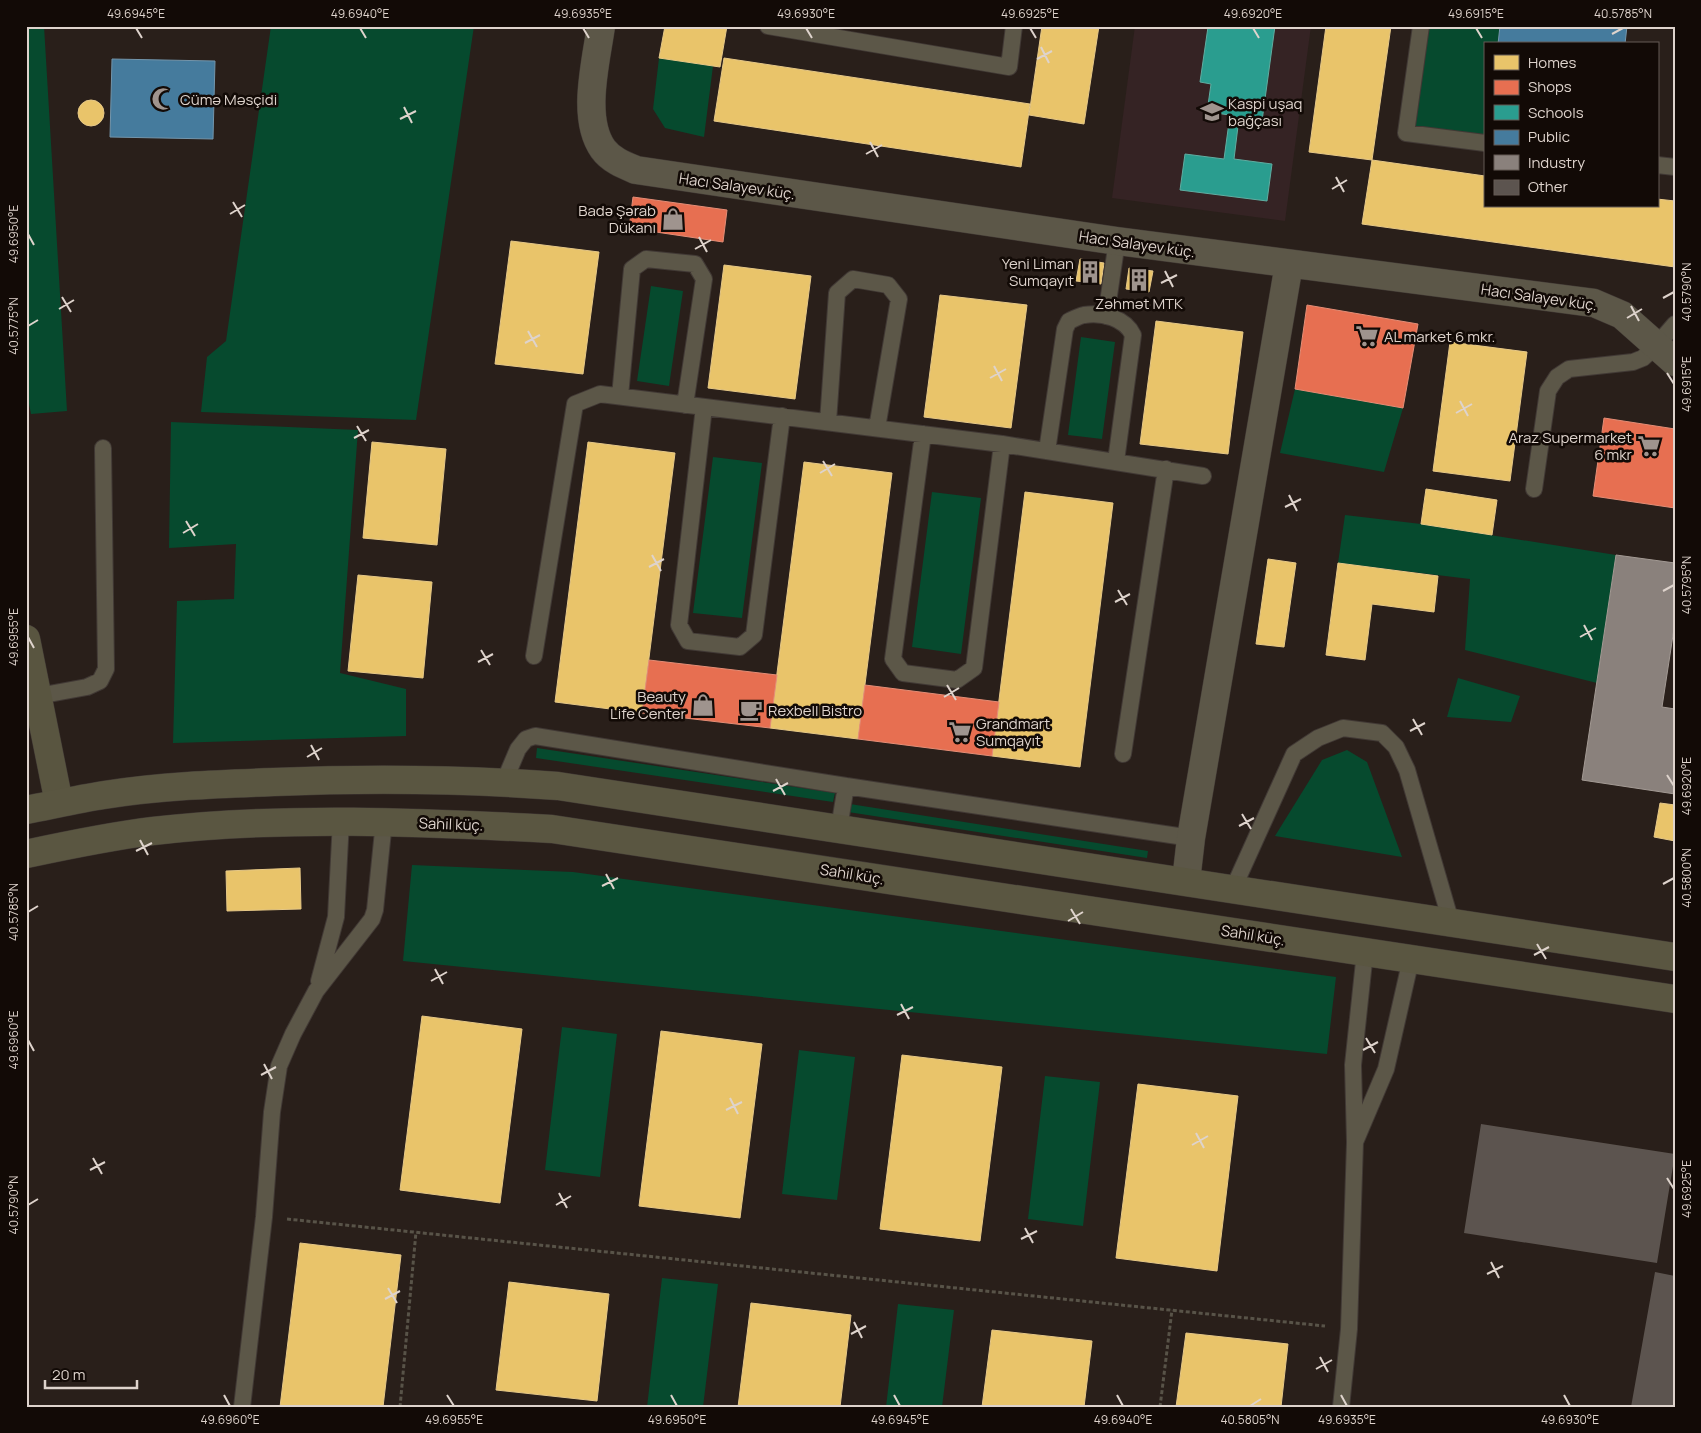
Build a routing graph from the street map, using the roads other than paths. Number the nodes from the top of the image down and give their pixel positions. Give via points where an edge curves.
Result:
1 (601, 26) edge
2 (768, 26) edge
3 (1014, 26) edge
4 (1421, 26) edge
5 (1484, 143) edge
6 (1658, 165) edge
7 (1675, 166) edge
8 (1117, 241) junction
9 (1288, 264) junction
10 (1106, 316) junction
11 (1675, 324) edge
12 (1665, 354) edge
13 (620, 396) junction
14 (685, 404) junction
15 (704, 407) junction
16 (782, 416) junction
17 (828, 422) junction
18 (877, 428) junction
19 (923, 434) junction
20 (1002, 444) junction
21 (103, 448) dead end
22 (1047, 451) junction
23 (1116, 461) junction
24 (1166, 469) junction
25 (1203, 476) dead end
26 (1534, 489) dead end
27 (26, 639) edge
28 (534, 656) dead end
29 (38, 696) junction
30 (1123, 754) dead end
31 (504, 782) junction
32 (846, 786) junction
33 (59, 804) junction
34 (26, 810) edge
35 (341, 820) junction
36 (384, 821) junction
37 (839, 828) junction
38 (1191, 838) junction
39 (67, 845) junction
40 (26, 854) edge
41 (1186, 881) junction
42 (1233, 889) junction
43 (1451, 922) junction
44 (1365, 952) junction
45 (1675, 957) edge
46 (1411, 959) junction
47 (316, 991) junction
48 (1675, 999) edge
49 (1355, 1142) junction
50 (242, 1407) edge
51 (1341, 1407) edge

1 - 8 street, Hacı Salayev küç. via 592,119 603,150 617,162 636,170
2 - 3 lane via 1009,67
4 - 5 lane via 1406,133
6 - 7 lane
8 - 9 street, Hacı Salayev küç.
8 - 10 lane
9 - 12 street, Hacı Salayev küç. via 1594,303 1622,315
9 - 38 street
10 - 22 lane via 1084,315 1069,321 1065,329
10 - 23 lane via 1123,322 1134,335
11 - 12 lane
12 - 26 lane via 1633,362 1569,369 1557,378 1548,391
13 - 14 lane
13 - 14 lane via 632,269 646,259 694,264 704,279
13 - 28 lane via 600,394 575,404
14 - 15 lane
15 - 16 lane
15 - 16 lane via 679,625 688,641 696,642 740,647 754,635
16 - 17 lane
17 - 18 lane
17 - 18 lane via 837,293 853,279 888,285 899,299
18 - 19 lane
19 - 20 lane
19 - 20 lane via 893,659 903,673 957,680 974,668
20 - 22 lane
21 - 29 lane via 106,669 100,681 87,687
22 - 23 lane
23 - 24 lane
24 - 25 lane
24 - 30 lane
27 - 29 street
29 - 33 street
31 - 32 lane via 518,749 526,738 535,736
31 - 33 main road via 357,779 247,783 145,790
31 - 37 main road via 558,786
32 - 37 lane
32 - 38 lane
33 - 34 main road
33 - 39 main road
35 - 36 main road, Sahil küç.
35 - 39 main road, Sahil küç. via 177,828
35 - 47 lane via 336,917
36 - 44 main road, Sahil küç. via 552,828
36 - 47 lane via 372,919
37 - 41 main road
38 - 41 street
39 - 40 main road, Sahil küç.
41 - 42 main road
42 - 43 main road
42 - 43 lane via 1294,754 1318,738 1344,728 1382,733 1396,747 1407,770
43 - 45 main road
44 - 46 main road, Sahil küç.
44 - 49 lane via 1354,1065
46 - 48 main road, Sahil küç.
46 - 49 lane via 1386,1069
47 - 50 lane via 279,1066
49 - 51 lane via 1349,1329

